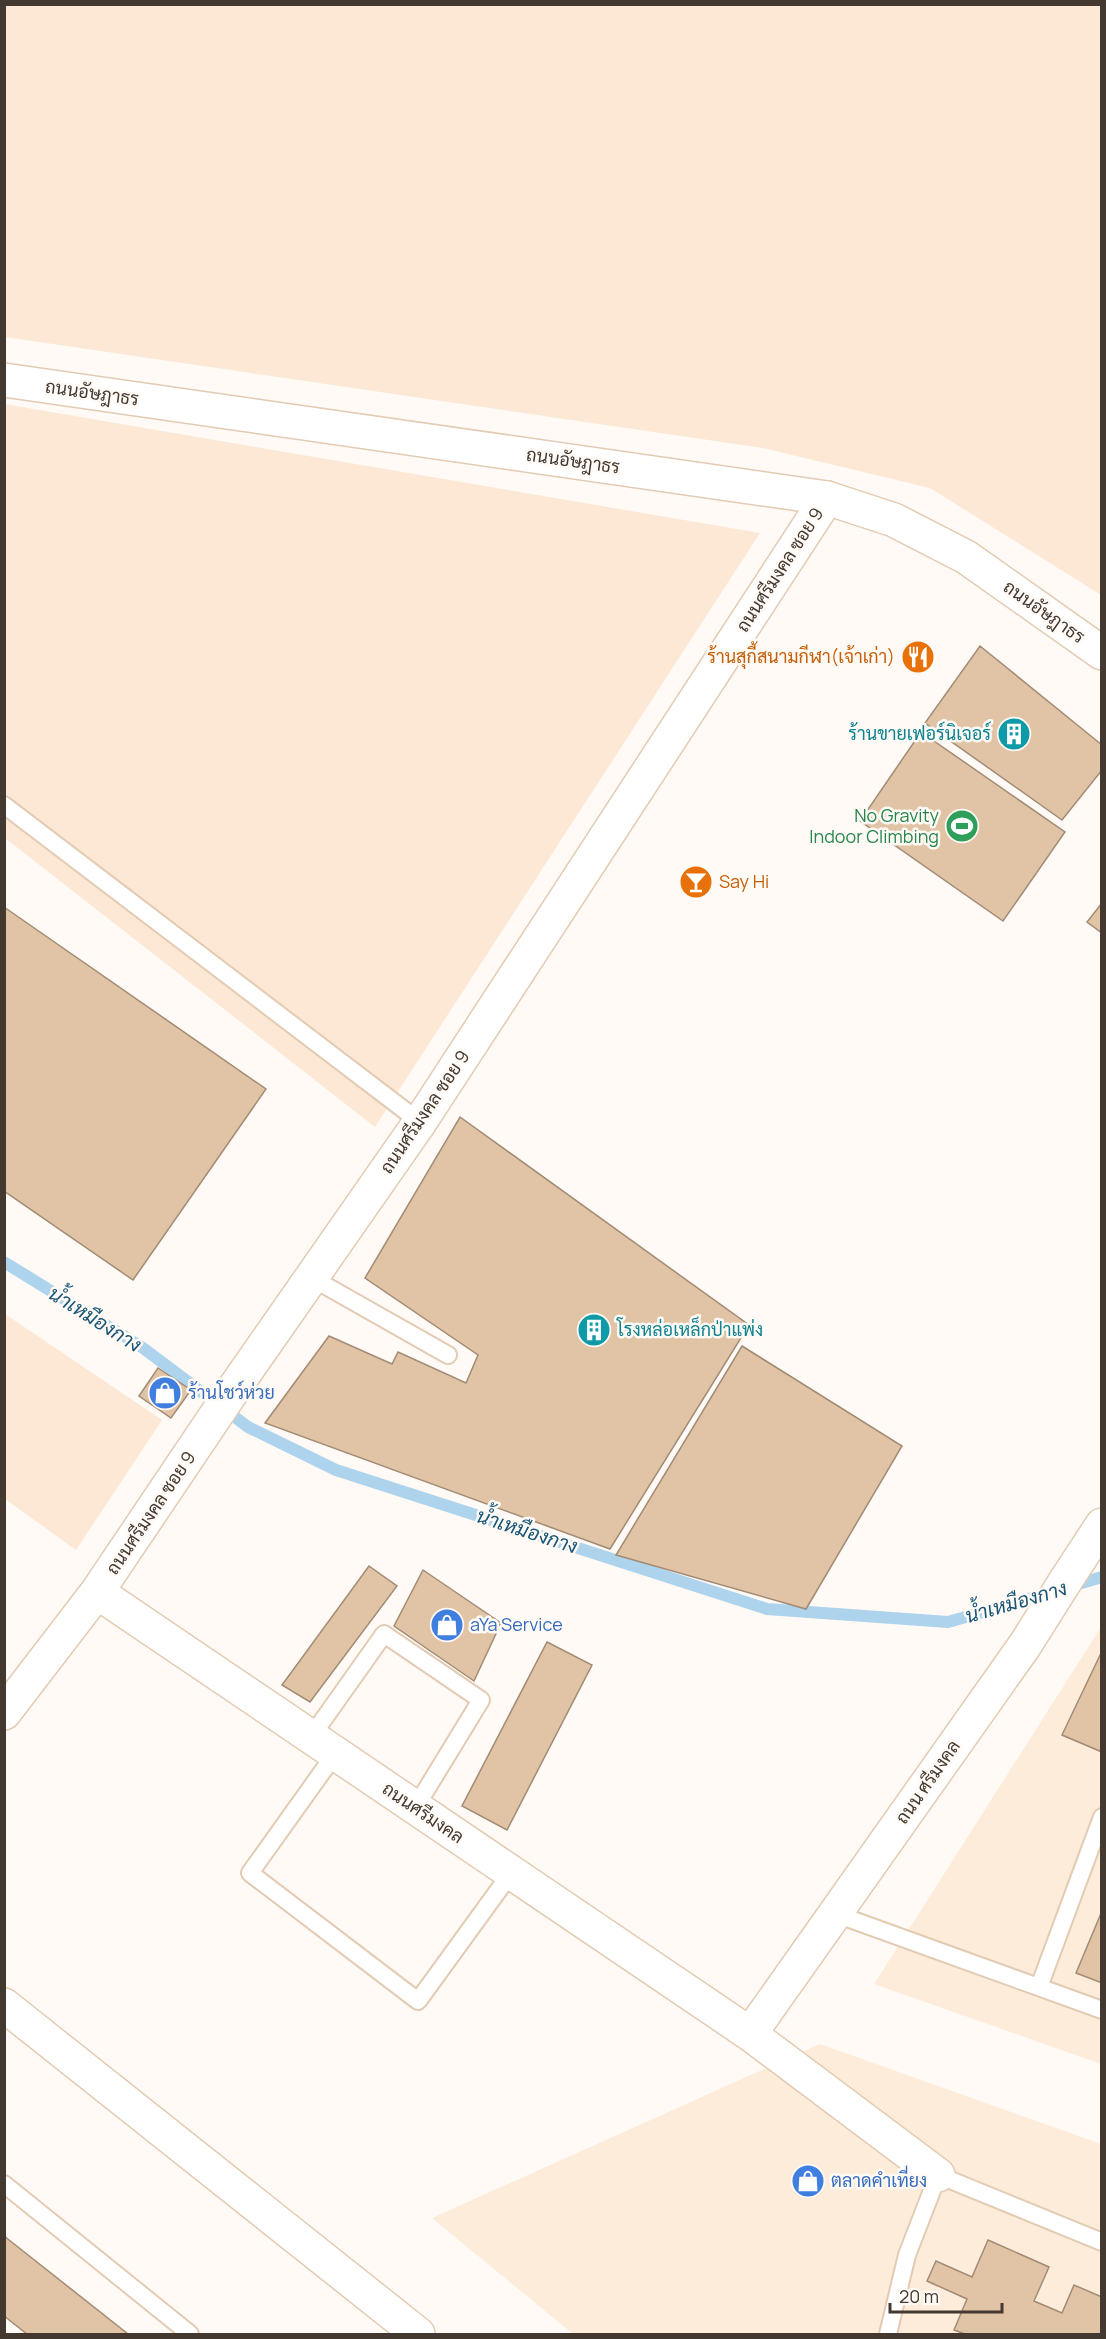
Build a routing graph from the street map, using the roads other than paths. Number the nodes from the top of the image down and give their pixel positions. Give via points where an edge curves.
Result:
1 (4, 380) edge
2 (827, 498) junction
3 (1101, 652) edge
4 (4, 805) edge
5 (420, 1122) junction
6 (312, 1278) junction
7 (448, 1355) dead end
8 (1101, 1525) edge
9 (97, 1592) junction
10 (4, 1713) edge
11 (323, 1745) junction
12 (415, 1808) junction
13 (1101, 1816) edge
14 (511, 1873) junction
15 (836, 1914) junction
16 (1039, 1987) junction
17 (4, 2006) edge
18 (1101, 2010) edge
19 (750, 2034) junction
20 (938, 2175) junction
21 (4, 2184) edge
22 (1101, 2242) edge
23 (190, 2334) edge
24 (418, 2334) edge
25 (888, 2334) edge

1 - 2 street, ถนนอัษฎาธร
2 - 3 street, ถนนอัษฎาธร via 894,520 966,557
2 - 5 street, ถนนศรีมงคล ซอย 9
4 - 5 lane
5 - 6 street, ถนนศรีมงคล ซอย 9
6 - 7 lane
6 - 9 street, ถนนศรีมงคล ซอย 9
8 - 15 street, ถนน ศรีมงคล via 1025,1645
9 - 10 street, ถนนศรีมงคล ซอย 9
9 - 11 street, ถนนศรีมงคล
11 - 12 street, ถนนศรีมงคล
11 - 12 lane via 384,1634 481,1700
11 - 14 lane via 250,1873 417,2001
12 - 14 street, ถนนศรีมงคล
13 - 16 lane
14 - 19 street, ถนนศรีมงคล
15 - 16 lane
15 - 19 street, ถนน ศรีมงคล
16 - 18 lane
17 - 24 street
19 - 20 street, ถนนศรีมงคล
20 - 22 lane
20 - 25 lane via 907,2255
21 - 23 lane

